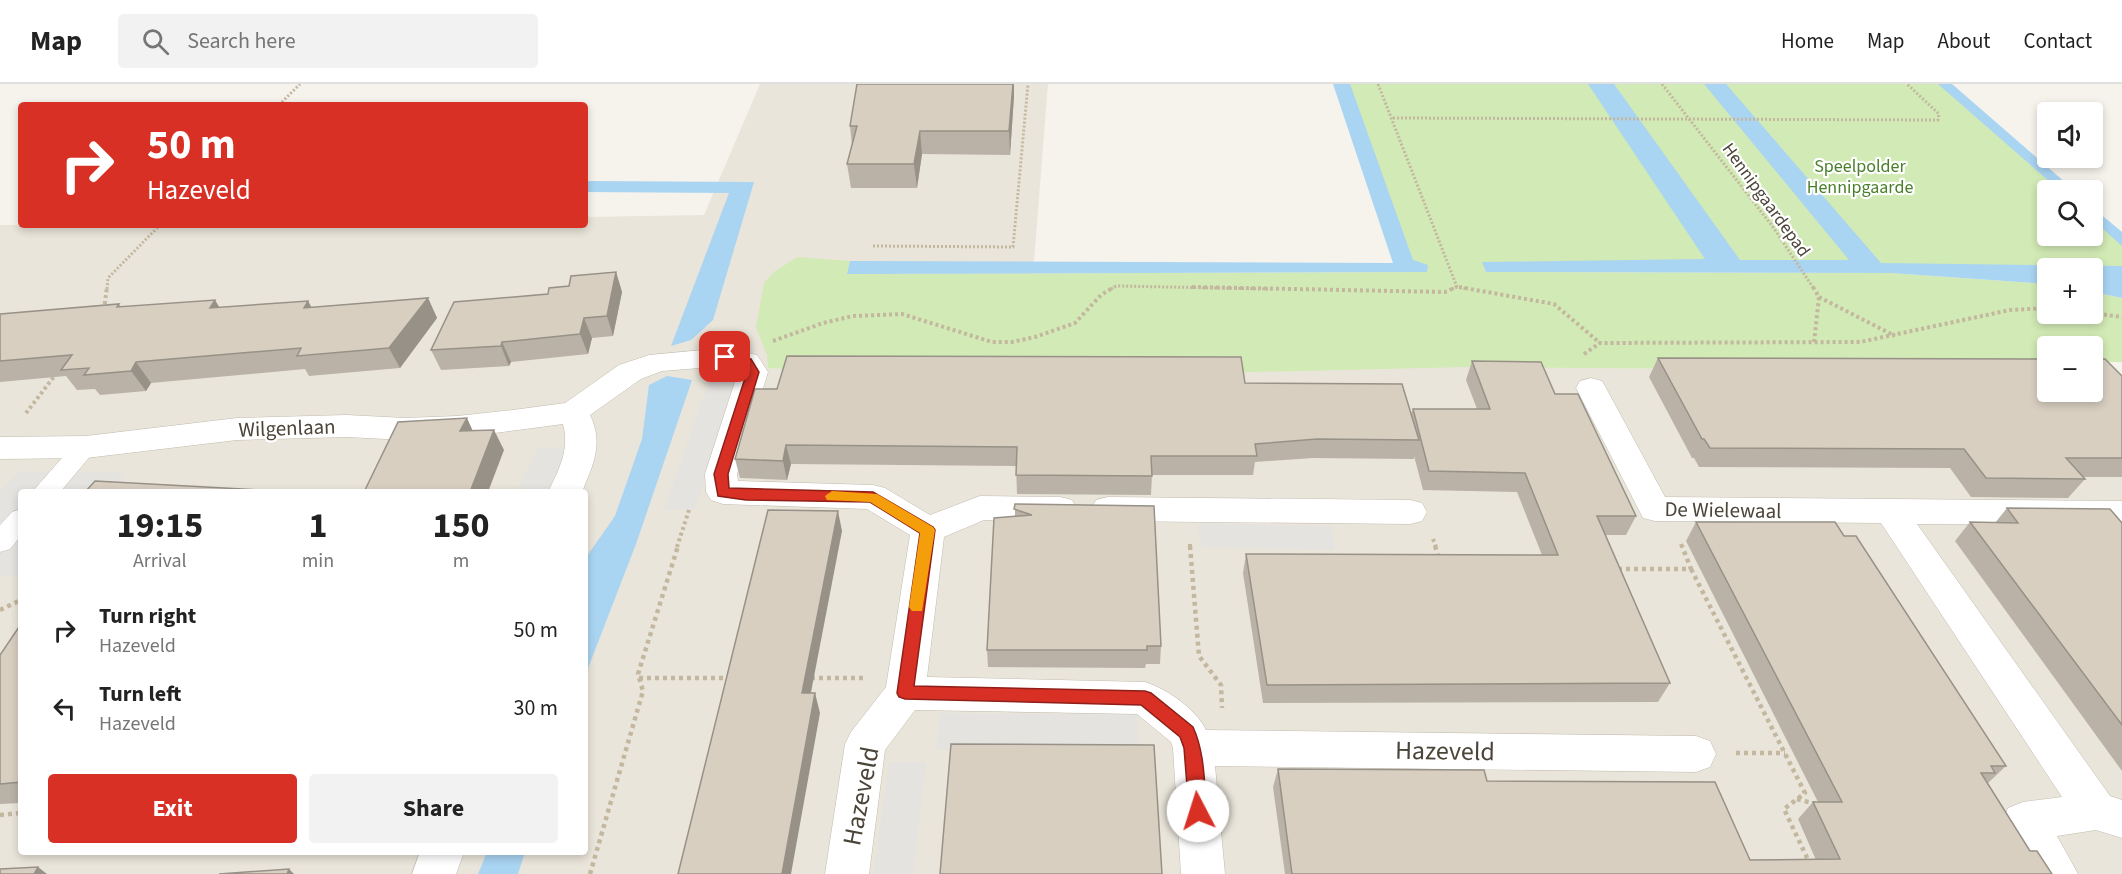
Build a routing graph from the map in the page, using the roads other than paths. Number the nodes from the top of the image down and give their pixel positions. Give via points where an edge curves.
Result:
1 (1591, 388) road end
2 (573, 412) junction
3 (86, 447) junction
4 (0, 448) edge
5 (48, 489) edge
6 (566, 489) edge
7 (1410, 512) road end
8 (1891, 512) junction
9 (2122, 513) edge
10 (18, 522) edge
11 (928, 530) junction
12 (0, 542) edge
13 (906, 686) junction
14 (1209, 748) junction
15 (1696, 754) road end
16 (2109, 815) edge
17 (441, 855) edge
18 (434, 874) edge
19 (847, 874) edge
20 (1203, 874) edge
21 (2056, 874) edge

1 - 8 street, De Wielewaal via 1655,509
2 - 3 street, Wilgenlaan via 458,427 237,429
2 - 6 street via 582,428 583,446
2 - 11 street, Wilgenlaan via 643,366 687,358 725,357 747,362 753,372 721,474 723,492 873,497
3 - 4 street, Wilgenlaan
3 - 5 lane
7 - 11 street via 980,508
8 - 9 street, De Wielewaal
8 - 16 street
10 - 12 lane
11 - 13 street
13 - 14 street via 1145,698
13 - 19 street, Hazeveld via 865,744
14 - 15 street, Hazeveld
14 - 20 street
16 - 21 street via 2023,822
17 - 18 street

